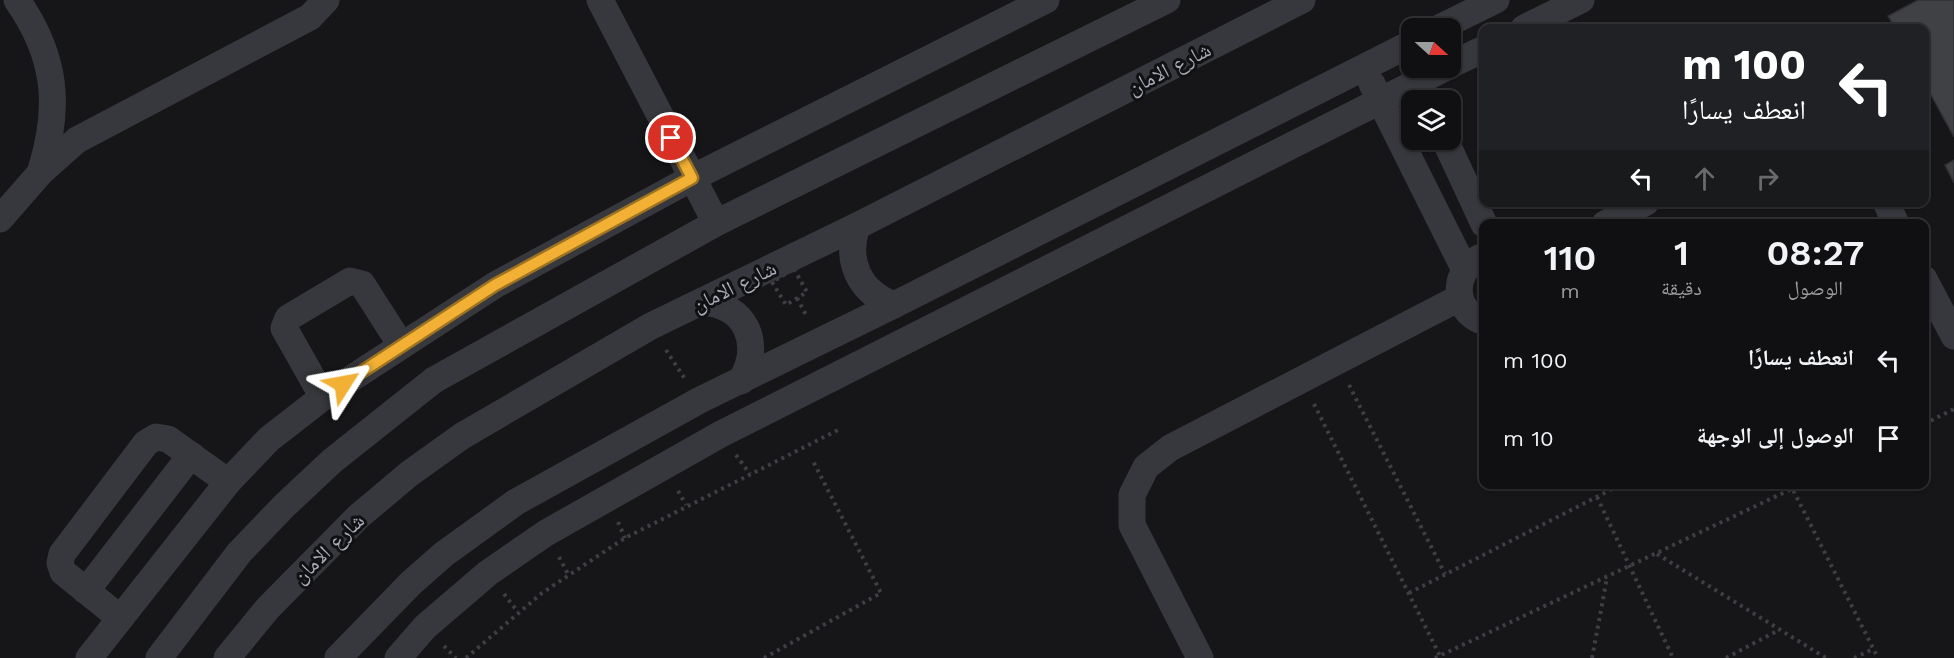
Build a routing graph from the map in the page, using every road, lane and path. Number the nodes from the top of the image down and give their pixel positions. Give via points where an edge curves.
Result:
1 (17, 0) edge
2 (326, 0) edge
3 (600, 0) edge
4 (1046, 0) edge
5 (1167, 0) edge
6 (1302, 0) edge
7 (1496, 0) edge
8 (1581, 0) edge
9 (1459, 18) edge
10 (1532, 24) edge
11 (1401, 48) edge
12 (1479, 50) edge
13 (1461, 60) edge
14 (1364, 67) junction
15 (1436, 78) edge
16 (1423, 90) edge
17 (1401, 96) edge
18 (1380, 100) junction
19 (1450, 150) edge
20 (41, 172) junction
21 (692, 178) junction
22 (1637, 207) edge
23 (0, 219) edge
24 (1482, 219) edge
25 (1614, 219) edge
26 (716, 223) junction
27 (857, 226) junction
28 (1474, 262) edge
29 (1929, 288) edge
30 (1459, 298) junction
31 (702, 302) junction
32 (894, 305) junction
33 (1479, 320) edge
34 (1954, 336) edge
35 (401, 345) junction
36 (1337, 361) junction
37 (1302, 380) junction
38 (741, 381) junction
39 (323, 397) junction
40 (1954, 409) edge
41 (1929, 422) edge
42 (840, 429) dead end
43 (190, 455) junction
44 (813, 461) dead end
45 (228, 482) junction
46 (1613, 489) edge
47 (1787, 489) edge
48 (1792, 489) edge
49 (1598, 497) junction
50 (1656, 554) junction
51 (1630, 566) junction
52 (1445, 574) junction
53 (1607, 577) junction
54 (86, 591) junction
55 (1409, 593) junction
56 (120, 618) junction
57 (1780, 630) junction
58 (1873, 649) junction
59 (1441, 657) edge
60 (89, 658) edge
61 (159, 658) edge
62 (227, 658) edge
63 (338, 658) edge
64 (398, 658) edge
65 (466, 658) edge
66 (764, 658) edge
67 (1200, 658) edge
68 (1435, 658) edge
69 (1592, 658) edge
70 (1672, 658) edge
71 (1726, 658) edge
72 (1826, 658) edge
73 (1854, 658) edge
74 (1878, 658) edge

1 - 20 street via 37,31 49,65 54,101 51,137
2 - 20 street via 310,17 77,140
3 - 21 street
4 - 21 street
5 - 26 street
6 - 27 street, شارع الامان
7 - 9 street
8 - 10 street
11 - 14 street
12 - 13 street
14 - 18 street
14 - 32 street
15 - 16 street
17 - 18 street
18 - 28 street
18 - 64 street via 721,434 546,532 488,573 425,627
19 - 24 street
20 - 23 street
21 - 26 street
21 - 35 street via 495,285
22 - 25 street
26 - 61 street via 434,380 382,419 332,461 239,553
27 - 31 street, شارع الامان
27 - 32 street via 852,249 856,272 871,293
28 - 30 street via 1458,288
29 - 34 street
30 - 33 street via 1465,310
30 - 36 street
31 - 38 street via 733,312 747,330 751,356
31 - 62 street, شارع الامان via 651,326 472,430 409,474 312,561
32 - 38 street
35 - 39 street
35 - 39 street via 357,281 350,281 288,318 284,327
36 - 37 street
36 - 52 path
37 - 55 path
37 - 67 street via 1170,448 1146,467 1132,495 1132,525
38 - 63 street via 516,502 411,583
39 - 45 street via 269,439
40 - 41 path
42 - 65 path via 625,538 542,593
43 - 45 street
43 - 54 street
43 - 54 street via 168,439 156,437 146,443 62,554 63,572
44 - 66 path via 881,593
45 - 56 street
46 - 49 path
47 - 50 path
48 - 58 path
49 - 51 path
49 - 52 path
50 - 51 path
50 - 57 path
51 - 53 path
51 - 70 path
52 - 55 path
53 - 59 path
53 - 69 path
54 - 56 street
55 - 59 path
56 - 60 street
57 - 71 path
57 - 72 path
58 - 73 path
58 - 74 path
59 - 68 path

